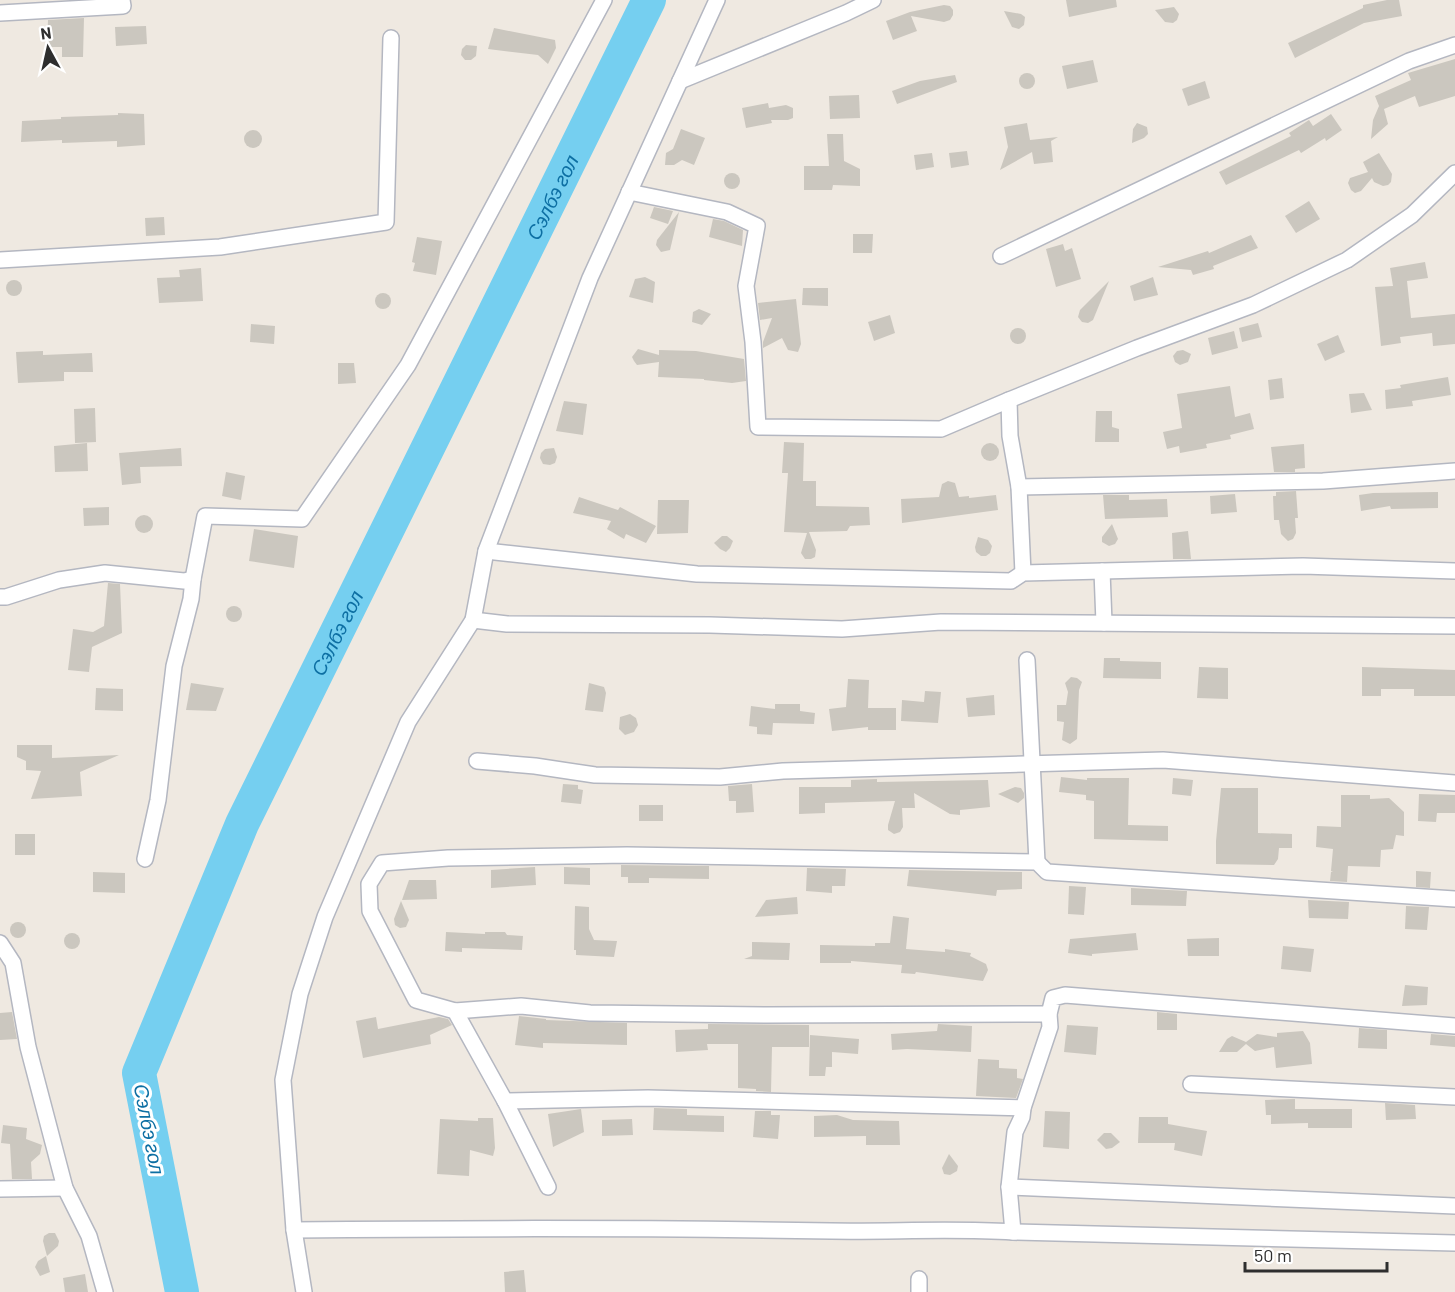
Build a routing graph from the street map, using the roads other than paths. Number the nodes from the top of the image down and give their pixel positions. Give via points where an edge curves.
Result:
1 (122, 0) edge
2 (604, 0) edge
3 (717, 0) edge
4 (873, 0) edge
5 (0, 13) edge
6 (391, 38) dead end
7 (1455, 45) edge
8 (680, 81) junction
9 (1455, 173) edge
10 (629, 192) junction
11 (1001, 256) dead end
12 (0, 260) edge
13 (1009, 400) junction
14 (1455, 471) edge
15 (1018, 487) junction
16 (486, 551) junction
17 (1102, 571) junction
18 (1455, 571) edge
19 (1023, 573) junction
20 (194, 579) junction
21 (0, 597) edge
22 (472, 620) junction
23 (1104, 623) junction
24 (1455, 626) edge
25 (1027, 660) dead end
26 (477, 761) dead end
27 (1032, 765) junction
28 (1455, 783) edge
29 (145, 859) dead end
30 (1037, 862) junction
31 (1455, 899) edge
32 (0, 943) edge
33 (455, 1011) junction
34 (1049, 1014) junction
35 (1455, 1026) edge
36 (1191, 1084) dead end
37 (1455, 1097) edge
38 (506, 1101) junction
39 (1023, 1108) junction
40 (548, 1187) dead end
41 (1009, 1187) junction
42 (65, 1188) junction
43 (0, 1190) edge
44 (1455, 1206) edge
45 (294, 1230) junction
46 (1013, 1232) junction
47 (1455, 1243) edge
48 (105, 1292) edge
49 (304, 1292) edge

1 - 5 street via 123,6
2 - 20 street via 408,365 302,519 205,516
3 - 8 street
4 - 8 street
6 - 12 street via 386,222 220,247
7 - 11 street via 1409,61
8 - 10 street
9 - 13 street via 1412,215 1347,260 1253,305
10 - 13 street via 727,212 757,226 746,286 758,428 941,429
10 - 16 street via 590,278
13 - 15 street
14 - 15 street via 1323,481
15 - 19 street
16 - 19 street via 697,574 1011,582
16 - 22 street
17 - 18 street via 1303,566
17 - 19 street
17 - 23 street
20 - 21 street via 105,573 58,580
20 - 29 street via 174,666 158,800
22 - 23 street via 507,624 843,628 941,622
22 - 45 street via 408,722 326,917 300,993 283,1080
23 - 24 street
25 - 27 street
26 - 27 street via 595,775 720,777 783,771
27 - 28 street via 1163,760
27 - 30 street
30 - 31 street via 1047,872
30 - 33 street via 627,855 382,863 369,884 370,911 416,1000
32 - 42 street via 13,963 28,1047
33 - 34 street via 521,1006 590,1013
33 - 38 street
34 - 35 street via 1053,998 1065,995
34 - 39 street via 1050,1027
36 - 37 street
38 - 39 street via 648,1098
38 - 40 street
39 - 41 street via 1015,1132
41 - 44 street
41 - 46 street
42 - 43 street
42 - 48 street via 89,1236
45 - 46 street via 614,1227
45 - 49 street
46 - 47 street

